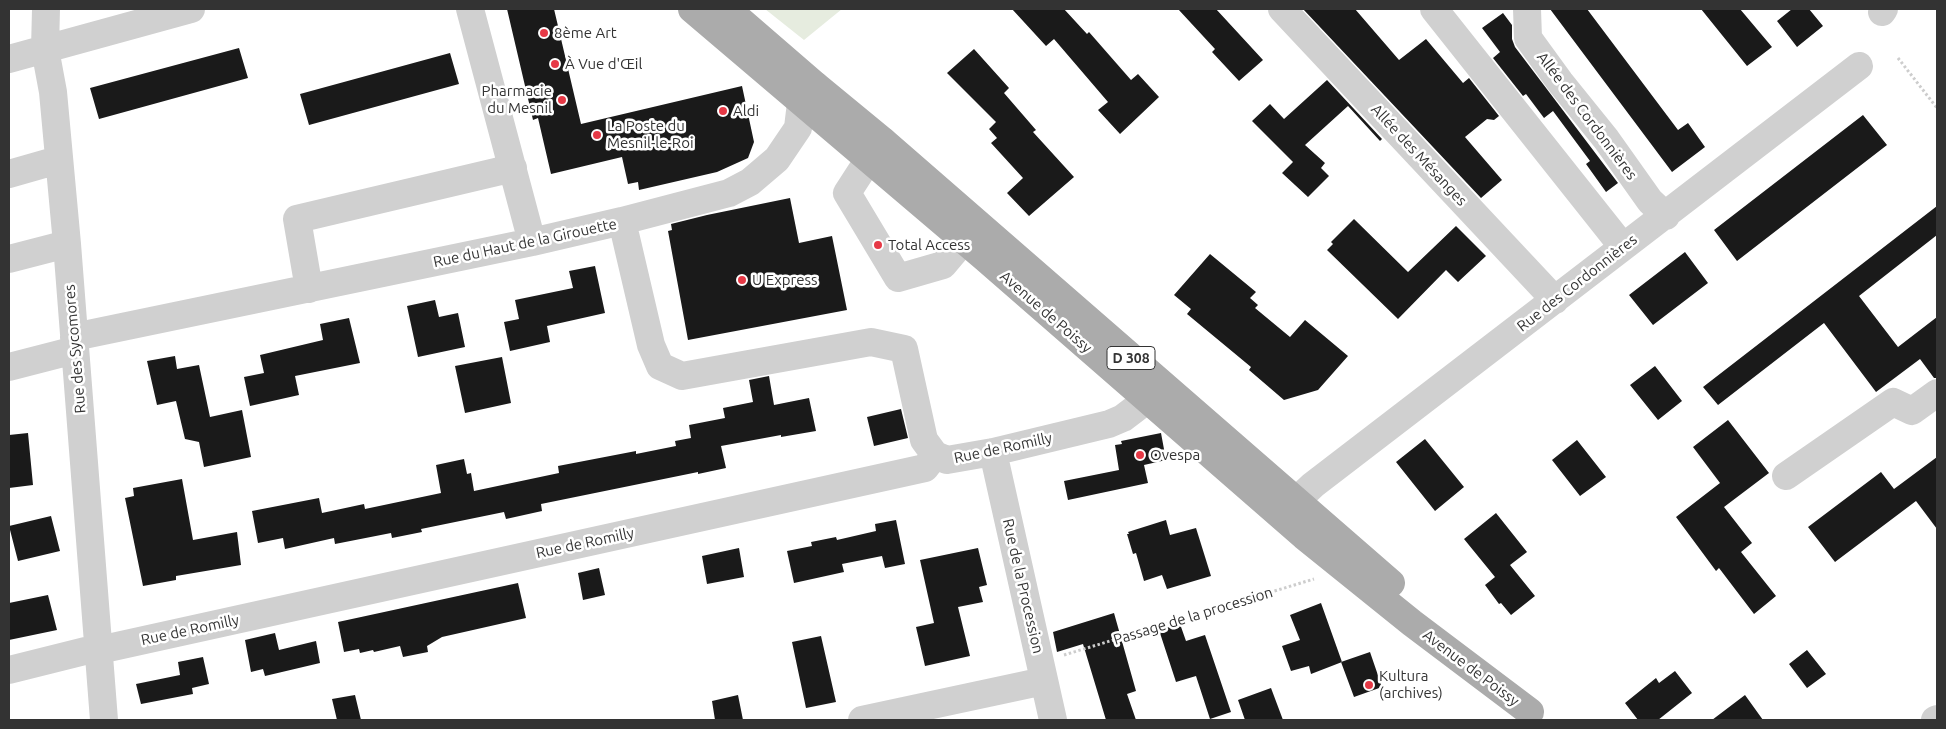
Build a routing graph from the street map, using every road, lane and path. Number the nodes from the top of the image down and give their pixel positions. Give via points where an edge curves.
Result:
1 (46, 9) edge
2 (191, 9) edge
3 (470, 9) edge
4 (692, 9) edge
5 (727, 9) edge
6 (1282, 9) edge
7 (1434, 9) edge
8 (1527, 9) edge
9 (45, 49) junction
10 (1898, 58) dead end
11 (9, 59) edge
12 (1859, 66) dead end
13 (808, 94) junction
14 (1937, 108) edge
15 (876, 150) junction
16 (58, 160) junction
17 (513, 168) junction
18 (9, 174) edge
19 (1666, 216) junction
20 (622, 221) junction
21 (964, 240) junction
22 (532, 242) junction
23 (67, 244) junction
24 (1623, 247) junction
25 (9, 260) edge
26 (309, 289) junction
27 (1555, 300) junction
28 (75, 344) junction
29 (9, 367) edge
30 (1154, 391) junction
31 (1937, 393) edge
32 (993, 452) junction
33 (935, 455) junction
34 (1786, 476) dead end
35 (1288, 508) junction
36 (1346, 570) junction
37 (99, 650) junction
38 (9, 670) edge
39 (1042, 672) junction
40 (1535, 716) edge
41 (104, 720) edge
42 (862, 720) edge
43 (1053, 720) edge

1 - 9 street, Rue des Sycomores
2 - 9 street
3 - 17 street
4 - 13 main road, Avenue de Poissy / D 308
5 - 13 main road, Avenue de Poissy / D 308
6 - 27 street, Allée des Mésanges
7 - 24 street
8 - 19 street, Allée des Cordonnières via 1528,38 1650,201
9 - 11 street
9 - 16 street, Rue des Sycomores via 53,92
10 - 14 path
12 - 19 street, Rue des Cordonnières
13 - 15 main road, Avenue de Poissy / D 308
13 - 20 street via 798,128 777,159 750,182 729,193
15 - 21 main road, Avenue de Poissy / D 308
15 - 21 street via 847,193 898,278 943,265
15 - 30 main road, Avenue de Poissy / D 308
16 - 18 street
16 - 23 street, Rue des Sycomores
17 - 22 street
17 - 26 street via 297,219
19 - 24 street, Rue des Cordonnières
20 - 22 street, Rue du Haut de la Girouette
20 - 33 street, Rue du Haut de la Girouette via 650,345 660,366 682,376 871,342 904,349 924,440
21 - 30 main road, Avenue de Poissy / D 308
22 - 26 street, Rue du Haut de la Girouette
23 - 25 street
23 - 28 street, Rue des Sycomores
24 - 27 street, Rue des Cordonnières
26 - 28 street, Rue du Haut de la Girouette
27 - 35 street, Rue des Cordonnières via 1313,485
28 - 29 street, Rue du Haut de la Girouette
28 - 37 street, Rue des Sycomores
30 - 32 street, Rue de Romilly via 1123,418 1109,424 1069,426
30 - 35 main road, Avenue de Poissy / D 308
31 - 34 street via 1912,411 1893,402
32 - 33 street, Rue de Romilly via 947,460
32 - 39 street, Rue de la Procession
33 - 37 street, Rue de Romilly via 925,468
35 - 36 main road, Avenue de Poissy / D 308
35 - 40 main road, Avenue de Poissy / D 308 via 1422,610
36 - 39 path, Passage de la procession
36 - 40 main road, Avenue de Poissy / D 308
37 - 38 street, Rue de Romilly
37 - 41 street, Rue des Sycomores
39 - 42 street
39 - 43 street, Rue de la Procession

